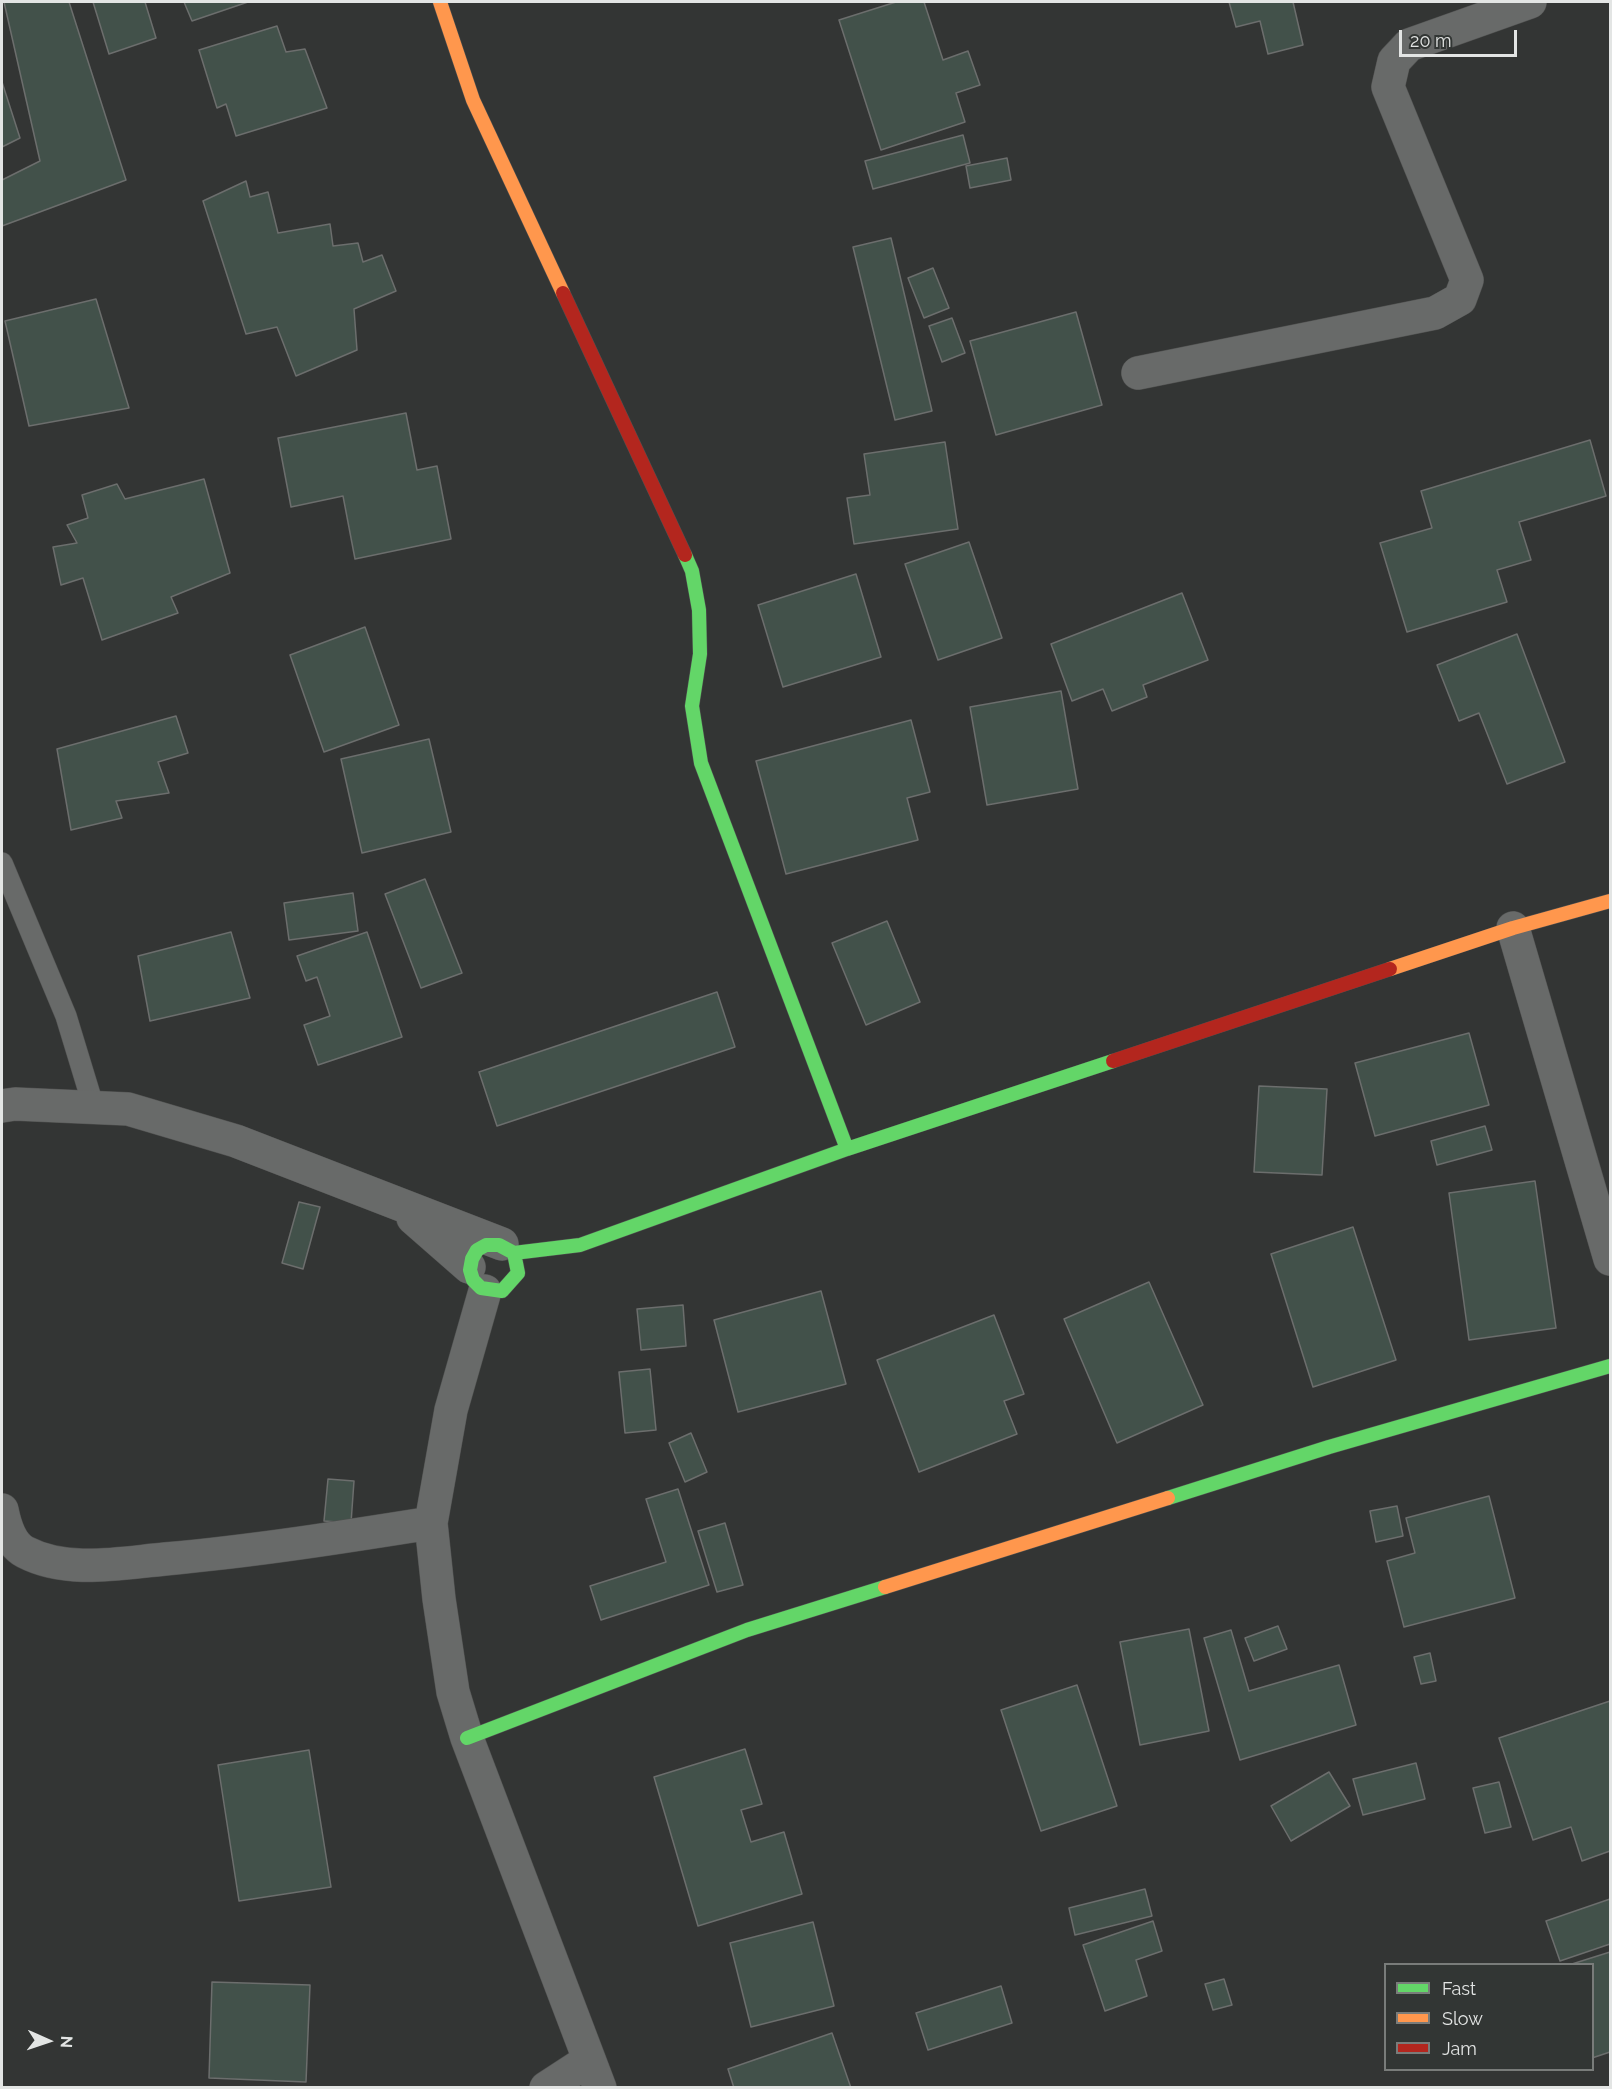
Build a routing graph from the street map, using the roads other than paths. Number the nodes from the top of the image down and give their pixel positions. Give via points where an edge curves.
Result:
1 (440, 2) edge
2 (1530, 2) edge
3 (1138, 373) dead end
4 (2, 863) edge
5 (1611, 901) edge
6 (1513, 928) junction
7 (2, 1106) edge
8 (94, 1107) junction
9 (847, 1149) junction
10 (398, 1206) junction
11 (580, 1245) joint
12 (511, 1256) junction
13 (1611, 1259) edge
14 (477, 1279) junction
15 (1611, 1365) edge
16 (2, 1509) edge
17 (431, 1523) junction
18 (467, 1737) junction
19 (594, 2074) edge
20 (546, 2088) edge

1 - 9 street via 472,100 692,571 699,609 700,654 692,706 701,763
2 - 3 street via 1409,45 1394,61 1388,87 1467,279 1460,299 1435,313
4 - 8 lane via 66,1016
5 - 6 street
6 - 9 street
6 - 13 street
7 - 8 street
8 - 10 street via 128,1109 236,1141
9 - 11 street
10 - 12 street
10 - 14 street
11 - 12 street
12 - 14 street via 511,1285 499,1292
12 - 14 street via 487,1244 480,1248 474,1253
14 - 17 street
15 - 18 street via 1329,1447 747,1630
16 - 17 street via 7,1532 22,1551 67,1564 223,1554
17 - 18 street via 453,1692
18 - 19 street
19 - 20 street

